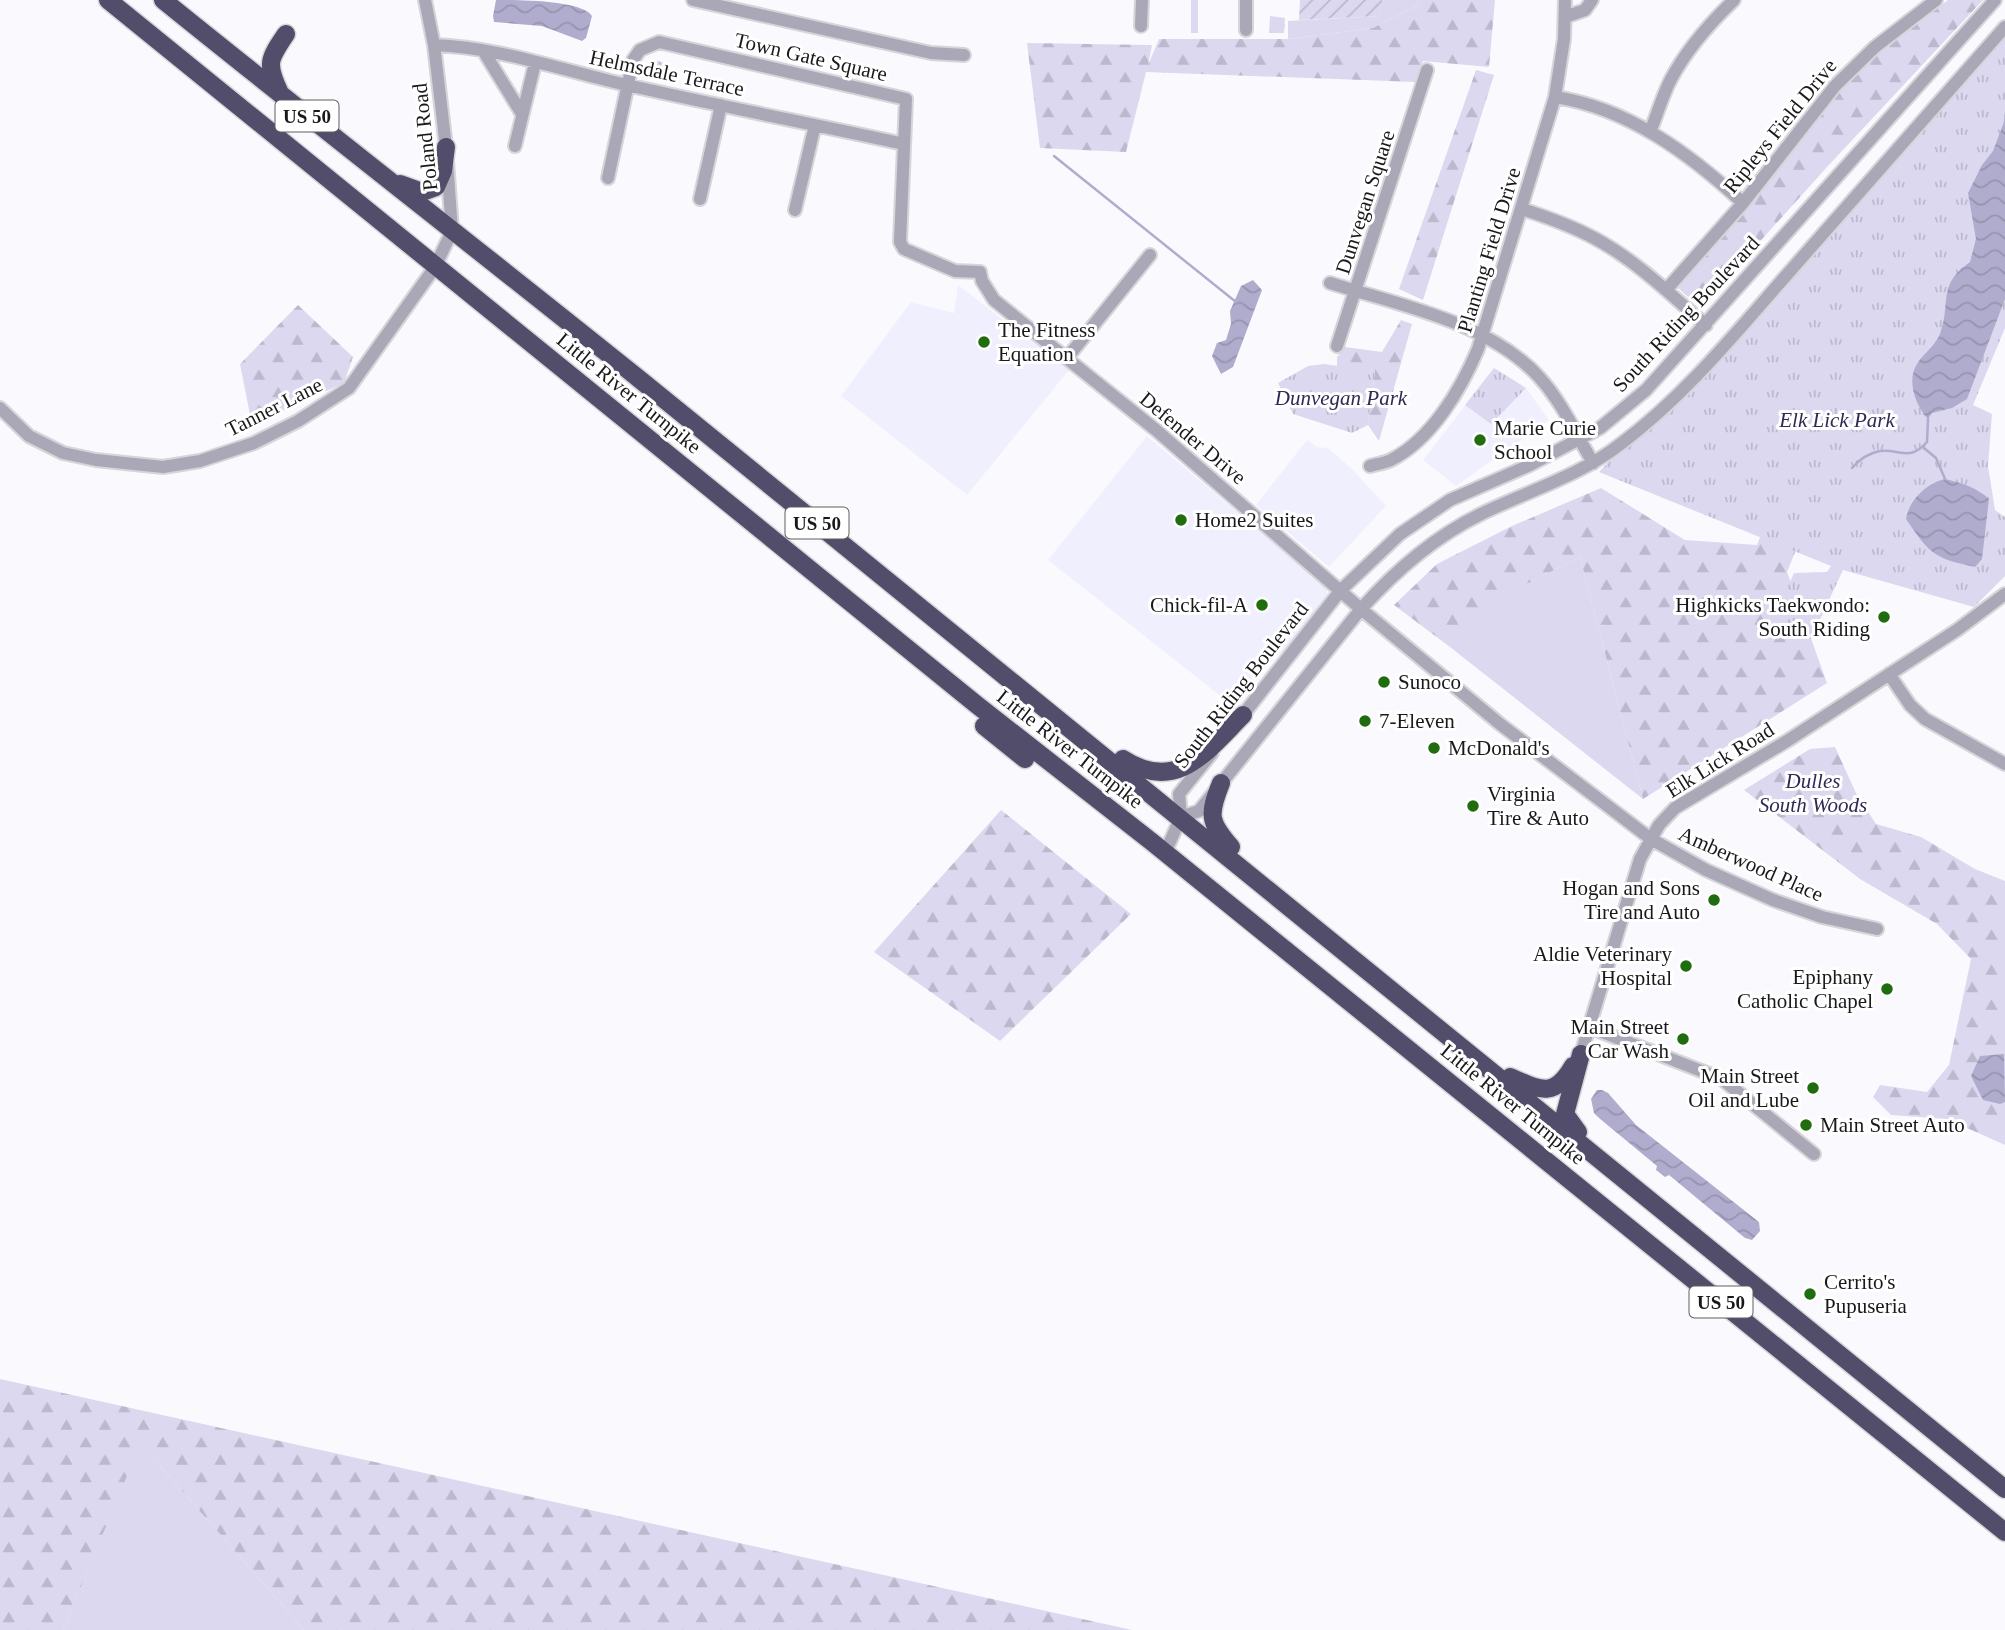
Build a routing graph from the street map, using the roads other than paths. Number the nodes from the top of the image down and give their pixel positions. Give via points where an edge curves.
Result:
1 (108, 0) edge
2 (163, 0) edge
3 (425, 0) edge
4 (693, 0) edge
5 (1142, 0) edge
6 (1245, 0) edge
7 (1565, 0) edge
8 (1591, 0) edge
9 (1734, 0) edge
10 (1936, 0) edge
11 (1995, 0) edge
12 (1565, 17) junction
13 (1141, 26) dead end
14 (2005, 27) edge
15 (1246, 30) dead end
16 (286, 34) dead end
17 (434, 45) junction
18 (484, 52) junction
19 (964, 55) dead end
20 (535, 63) junction
21 (1427, 70) dead end
22 (627, 85) junction
23 (280, 94) junction
24 (1555, 97) junction
25 (721, 105) junction
26 (523, 114) junction
27 (815, 125) junction
28 (1650, 132) junction
29 (898, 143) junction
30 (516, 146) dead end
31 (446, 147) junction
32 (373, 169) junction
33 (608, 178) dead end
34 (700, 198) dead end
35 (1743, 203) junction
36 (1522, 209) junction
37 (795, 210) dead end
38 (452, 231) junction
39 (902, 248) joint
40 (1150, 255) dead end
41 (435, 267) junction
42 (1331, 283) dead end
43 (1666, 290) junction
44 (1357, 292) junction
45 (1706, 325) junction
46 (1483, 334) junction
47 (1337, 346) dead end
48 (1067, 358) junction
49 (0, 408) edge
50 (0, 424) edge
51 (29, 436) junction
52 (1579, 439) junction
53 (1593, 463) junction
54 (1370, 466) dead end
55 (1341, 590) junction
56 (2005, 594) edge
57 (1361, 609) junction
58 (873, 620) junction
59 (1889, 674) junction
60 (1243, 715) junction
61 (1063, 721) junction
62 (1026, 759) dead end
63 (2005, 764) edge
64 (1221, 783) junction
65 (1181, 817) junction
66 (1651, 839) junction
67 (1165, 853) junction
68 (1262, 881) junction
69 (1877, 929) dead end
70 (1589, 1027) junction
71 (1581, 1054) junction
72 (1493, 1070) junction
73 (1814, 1154) dead end
74 (1611, 1168) junction
75 (2005, 1489) edge
76 (2005, 1532) edge

1 - 41 highway, Little River Turnpike / US 50
2 - 23 highway, Little River Turnpike / US 50
3 - 17 street, Poland Road
4 - 19 street via 931,53
5 - 13 street
6 - 15 street
7 - 12 street, Planting Field Drive
8 - 12 street via 1585,10
9 - 28 street via 1684,57
10 - 35 street, Ripleys Field Drive via 1844,75
11 - 45 street, South Riding Boulevard
12 - 24 street, Planting Field Drive
14 - 53 street via 1699,374 1667,406
16 - 23 highway via 269,63
17 - 18 street, Helmsdale Terrace
17 - 31 street, Poland Road
18 - 20 street, Helmsdale Terrace
18 - 26 street
20 - 22 street, Helmsdale Terrace
20 - 26 street
21 - 44 street, Dunvegan Square
22 - 25 street, Helmsdale Terrace
22 - 29 street, Town Gate Square via 640,50 666,43 906,99
22 - 33 street
23 - 32 highway, Little River Turnpike / US 50
24 - 28 street via 1599,109
24 - 36 street, Planting Field Drive
25 - 27 street, Helmsdale Terrace
25 - 34 street
26 - 30 street
27 - 29 street, Helmsdale Terrace
27 - 37 street
28 - 35 street via 1705,168
29 - 39 street, Town Gate Square
31 - 32 highway via 440,183 428,191 410,189
31 - 38 street, Poland Road
32 - 38 highway, Little River Turnpike / US 50
35 - 43 street, Ripleys Field Drive
36 - 43 street via 1604,243
36 - 46 street, Planting Field Drive
38 - 41 street, Poland Road
38 - 61 highway, Little River Turnpike / US 50
39 - 48 street, Defender Drive via 946,269 980,272 994,300
40 - 48 street
41 - 51 street, Tanner Lane via 349,388 254,443 184,465 152,466 77,457
41 - 58 highway, Little River Turnpike / US 50
42 - 44 street
43 - 45 street
44 - 46 street
44 - 47 street, Dunvegan Square
45 - 52 street, South Riding Boulevard via 1646,390 1600,428
46 - 52 street via 1539,377
46 - 54 street, Planting Field Drive via 1460,388 1434,423 1390,461
48 - 55 street, Defender Drive
49 - 51 street, Tanner Lane
50 - 51 street
52 - 53 street
52 - 55 street, South Riding Boulevard via 1426,515
53 - 57 street via 1454,529 1387,580
55 - 57 street, Defender Drive
55 - 60 street, South Riding Boulevard
56 - 59 street, Elk Lick Road
57 - 64 street
57 - 66 street, Defender Drive via 1510,732
58 - 62 highway via 909,662
58 - 67 highway, Little River Turnpike / US 50
59 - 63 street via 1917,712
59 - 66 street, Elk Lick Road via 1675,808
60 - 61 highway via 1195,761 1180,770 1161,772 1132,766
60 - 65 street, South Riding Boulevard via 1179,794
61 - 65 highway, Little River Turnpike / US 50
64 - 65 street via 1199,811
64 - 68 highway via 1212,809 1213,824
65 - 67 street, South Riding Boulevard
65 - 68 highway, Little River Turnpike / US 50
66 - 69 street, Amberwood Place via 1773,900
66 - 70 street, Elk Lick Road via 1640,859
67 - 76 highway, Little River Turnpike / US 50
68 - 72 highway, Little River Turnpike / US 50
70 - 71 street, Elk Lick Road
70 - 73 street via 1722,1079
71 - 72 highway via 1562,1084 1549,1090
71 - 74 highway via 1565,1114
72 - 74 highway, Little River Turnpike / US 50
74 - 75 highway, Little River Turnpike / US 50

